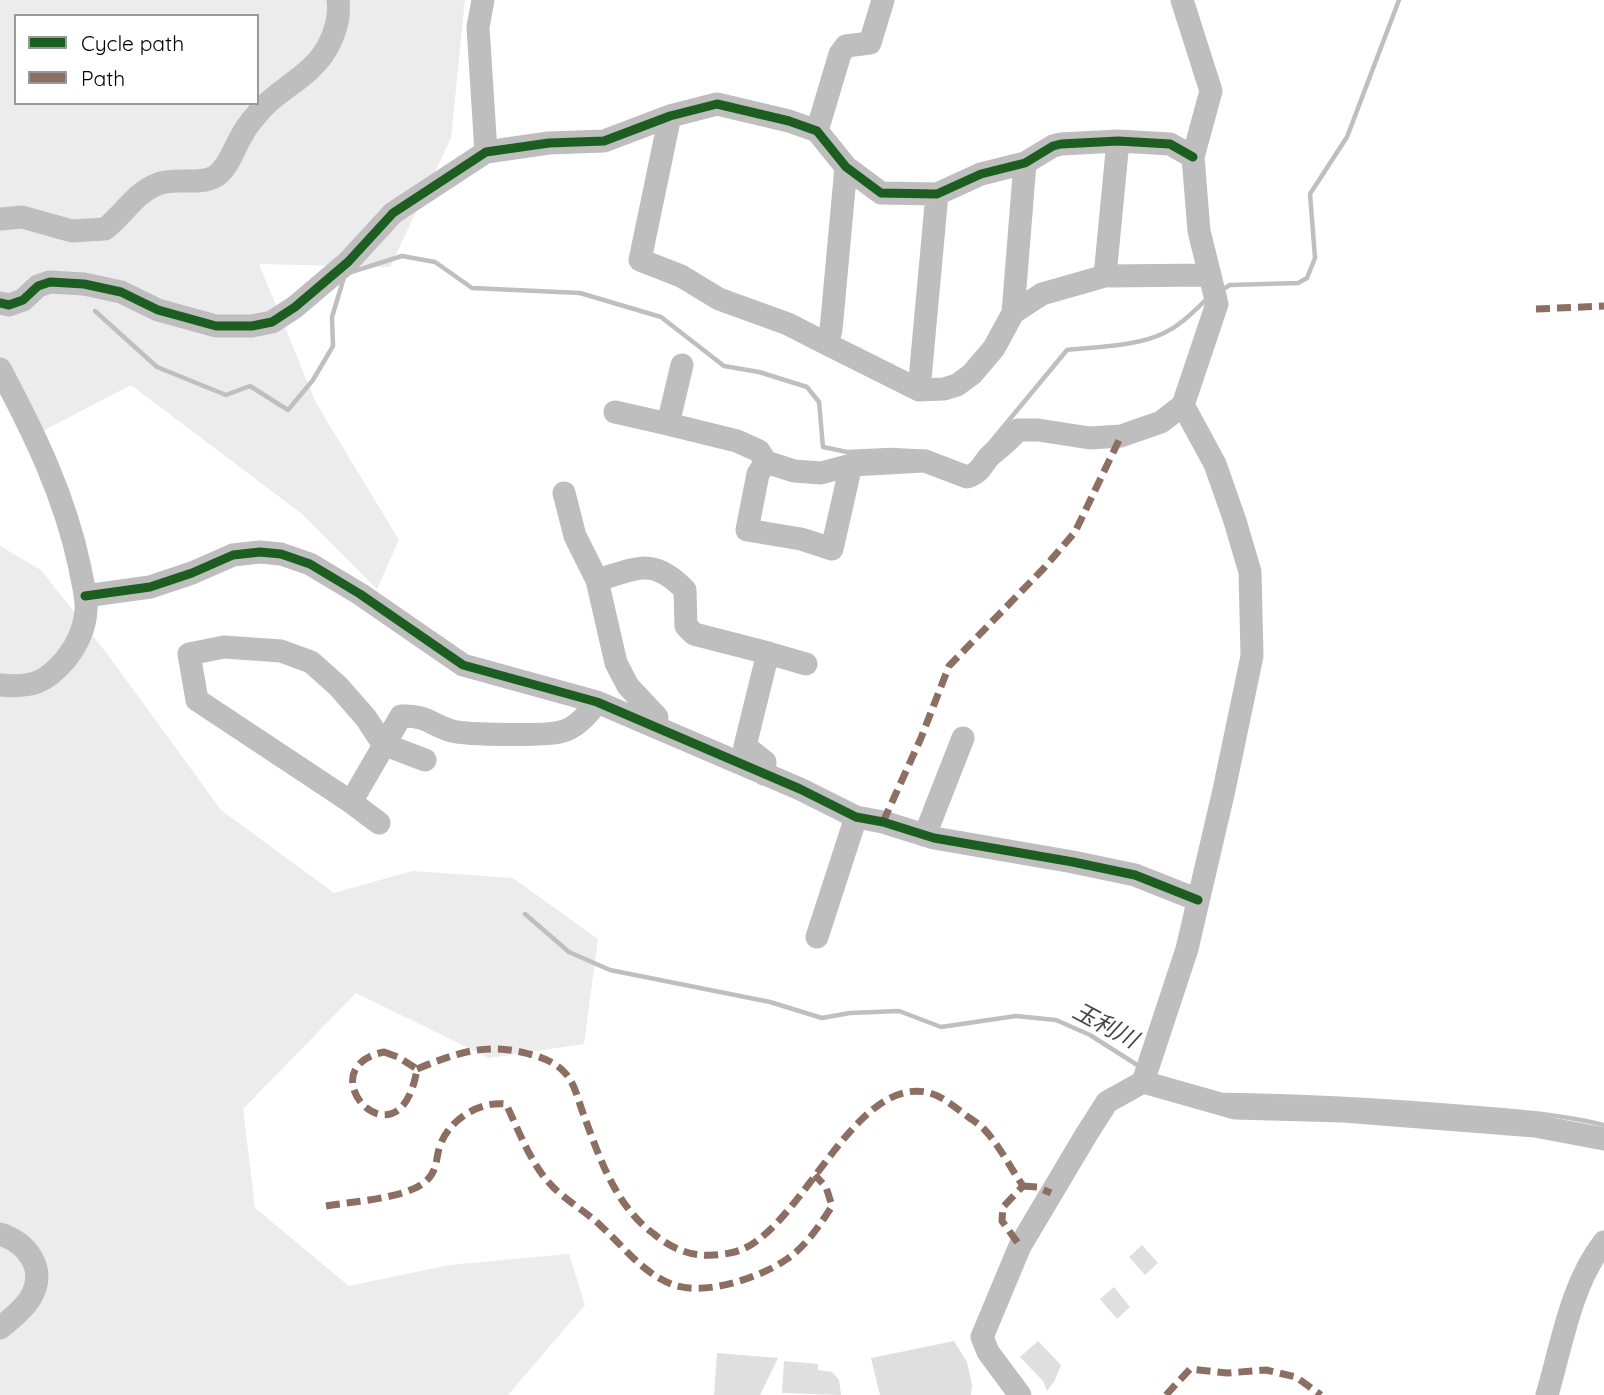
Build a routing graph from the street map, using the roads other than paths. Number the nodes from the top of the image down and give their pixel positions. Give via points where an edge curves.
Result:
1 (338, 0) edge
2 (483, 0) edge
3 (883, 0) edge
4 (1182, 0) edge
5 (670, 116) junction
6 (817, 131) junction
7 (1118, 141) junction
8 (486, 152) junction
9 (1193, 157) junction
10 (1026, 163) junction
11 (846, 167) junction
12 (937, 194) junction
13 (0, 219) edge
14 (1210, 275) junction
15 (1105, 276) junction
16 (0, 303) edge
17 (1013, 313) junction
18 (827, 344) junction
19 (682, 365) dead end
20 (0, 369) edge
21 (919, 390) junction
22 (1184, 405) junction
23 (615, 412) dead end
24 (668, 424) junction
25 (766, 462) junction
26 (851, 465) junction
27 (564, 493) dead end
28 (597, 580) junction
29 (85, 596) junction
30 (768, 653) junction
31 (806, 664) dead end
32 (0, 685) edge
33 (597, 702) junction
34 (656, 726) junction
35 (963, 738) dead end
36 (383, 744) junction
37 (425, 760) dead end
38 (764, 774) junction
39 (351, 802) junction
40 (856, 817) junction
41 (379, 823) dead end
42 (925, 835) junction
43 (1198, 900) junction
44 (817, 937) dead end
45 (1143, 1082) junction
46 (1604, 1139) edge
47 (0, 1234) edge
48 (1604, 1242) edge
49 (0, 1328) edge
50 (1020, 1395) edge
51 (1547, 1395) edge

1 - 13 street via 337,25 330,43 312,68 258,113 217,175 158,184 104,229 72,231 22,217
2 - 8 street via 478,27
3 - 6 street via 870,43 846,46 840,54
4 - 9 street via 1211,91
5 - 6 street via 717,104
5 - 8 street via 604,141
5 - 18 street via 640,260
6 - 11 street
7 - 9 street via 1170,144
7 - 10 street via 1052,146
7 - 15 street
8 - 16 street via 393,213 348,262 272,321 216,326 158,310 121,292 84,284 50,282 23,300
9 - 14 street via 1199,231
10 - 12 street via 981,174
10 - 17 street
11 - 12 street via 881,193
11 - 18 street
12 - 21 street
14 - 15 street
14 - 22 street via 1217,304
15 - 17 street via 1042,294
17 - 21 street via 994,348 972,374 944,389
18 - 21 street
19 - 24 street
20 - 29 street via 56,482 75,542
22 - 26 street via 1161,422 1121,436 1090,438 1018,430 991,454 978,474 967,477 925,461
22 - 43 street via 1215,464 1250,572 1252,656
23 - 24 street
24 - 25 street via 737,441 759,452
25 - 26 street via 794,471 821,472
25 - 26 street via 758,474 747,530 832,549
27 - 28 street via 575,536
28 - 30 street via 646,567 671,575 685,590 687,626 694,634
28 - 34 street via 616,663 628,686 657,717
29 - 32 street via 86,611 76,645 53,674 31,684
29 - 33 street via 150,587 233,555 281,554 310,564 360,594 463,665
30 - 31 street
30 - 38 street via 745,746 765,762
33 - 34 street
33 - 36 street via 584,718 561,732 453,731 417,716 401,716
34 - 38 street
35 - 42 street
36 - 37 street
36 - 39 street
36 - 39 street via 338,685 311,662 281,651 224,647 189,654 197,700
38 - 40 street
39 - 41 street
40 - 42 street
40 - 44 street
42 - 43 street via 1135,876
43 - 45 street via 1187,949
45 - 46 street via 1235,1108 1535,1126
45 - 50 street via 1107,1102 1020,1246 989,1317 982,1337
47 - 49 street via 19,1241 31,1253 36,1279 31,1297
48 - 51 street via 1589,1261

